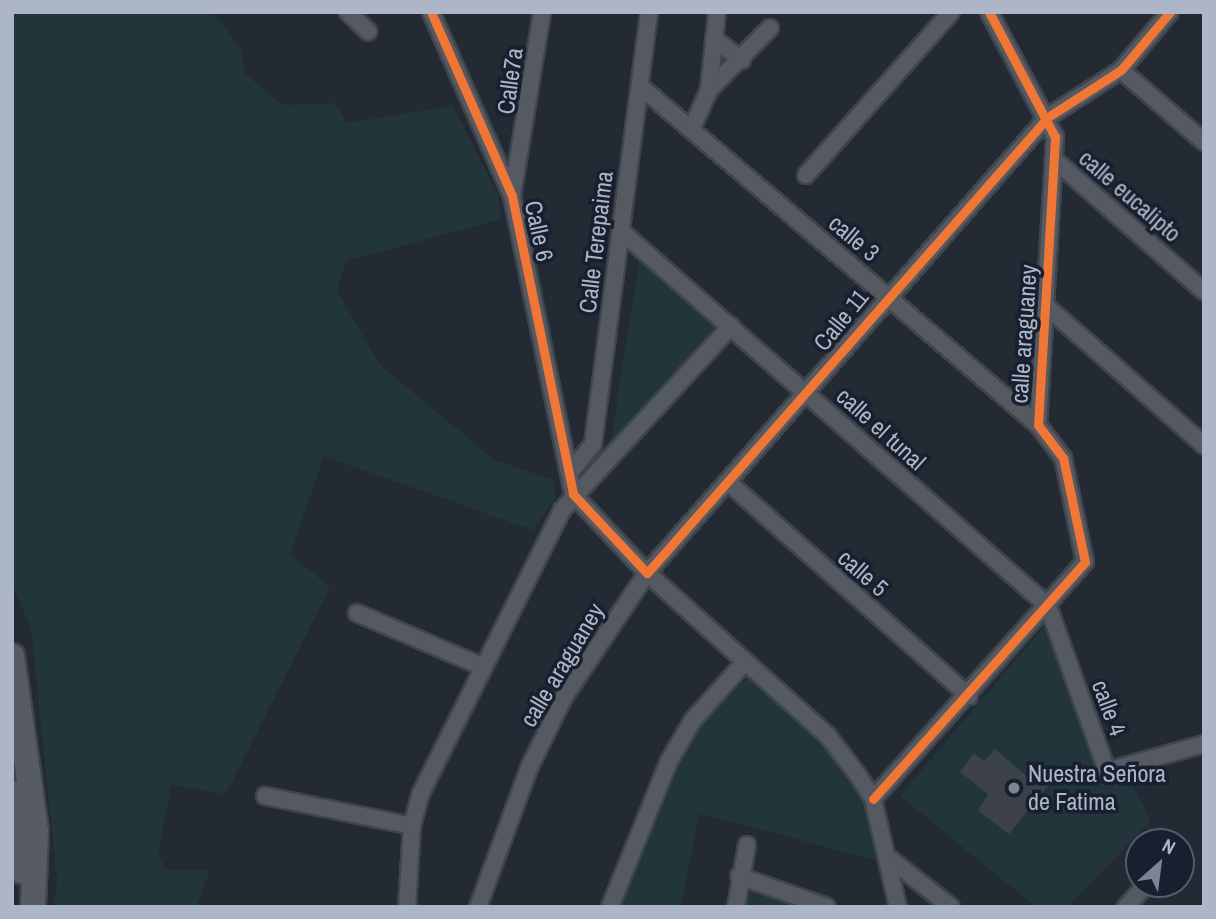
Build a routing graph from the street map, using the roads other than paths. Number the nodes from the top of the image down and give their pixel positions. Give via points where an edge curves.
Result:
1 (348, 12) edge
2 (431, 12) edge
3 (542, 12) edge
4 (649, 12) edge
5 (717, 12) edge
6 (951, 12) edge
7 (989, 12) edge
8 (1170, 12) edge
9 (770, 28) dead end
10 (368, 31) dead end
11 (714, 39) junction
12 (742, 60) junction
13 (1121, 70) junction
14 (640, 86) junction
15 (709, 90) junction
16 (1048, 117) junction
17 (691, 130) junction
18 (1204, 142) edge
19 (1057, 162) junction
20 (806, 175) dead end
21 (512, 196) junction
22 (621, 231) junction
23 (1204, 291) edge
24 (886, 296) junction
25 (1045, 305) junction
26 (731, 326) junction
27 (806, 393) junction
28 (1038, 425) junction
29 (1204, 445) edge
30 (572, 470) junction
31 (729, 483) junction
32 (573, 494) junction
33 (647, 573) junction
34 (1048, 606) junction
35 (357, 613) dead end
36 (12, 656) edge
37 (744, 663) junction
38 (481, 666) junction
39 (969, 696) junction
40 (1204, 744) edge
41 (12, 793) edge
42 (265, 796) dead end
43 (873, 799) junction
44 (412, 826) junction
45 (747, 845) dead end
46 (889, 858) junction
47 (739, 876) junction
48 (26, 907) edge
49 (33, 907) edge
50 (407, 907) edge
51 (478, 907) edge
52 (610, 907) edge
53 (736, 907) edge
54 (827, 907) edge
55 (898, 907) edge
56 (951, 907) edge

1 - 10 street
2 - 21 street, Calle 6
3 - 21 street, Calle7a
4 - 14 street, Calle Terepaima
5 - 11 street
6 - 20 street
7 - 16 street, calle araguaney
8 - 13 street, Calle 11
9 - 12 street
11 - 12 street
11 - 15 street
12 - 15 street
13 - 16 street, Calle 11
13 - 18 street
14 - 17 street, calle 3
14 - 22 street, Calle Terepaima
15 - 17 street
16 - 19 street, calle araguaney
16 - 24 street, Calle 11
17 - 24 street, calle 3
19 - 23 street, calle eucalipto
19 - 25 street, calle araguaney
21 - 30 street, Calle 6
22 - 26 street, calle el tunal
22 - 30 street, Calle Terepaima via 593,444
24 - 27 street, Calle 11
24 - 28 street, calle 3
25 - 28 street, calle araguaney
25 - 29 street
26 - 27 street, calle el tunal
26 - 32 street
27 - 31 street, Calle 11
27 - 34 street, calle el tunal
28 - 34 street, calle araguaney via 1063,458 1085,562
30 - 32 street
31 - 33 street, Calle 11
31 - 39 street, calle 5
32 - 33 street
32 - 38 street
33 - 37 street
33 - 51 street, calle araguaney via 564,697 530,766
34 - 39 street, calle araguaney
34 - 40 street, calle 4 via 1107,771
35 - 38 street
36 - 49 main road via 25,712 36,831
37 - 43 street via 828,736
37 - 52 street via 693,720 668,761
38 - 44 street via 437,754
39 - 43 street, calle araguaney
41 - 48 main road
42 - 44 street
43 - 46 street
44 - 50 street
45 - 47 street
46 - 55 street
46 - 56 street
47 - 53 street
47 - 54 street

